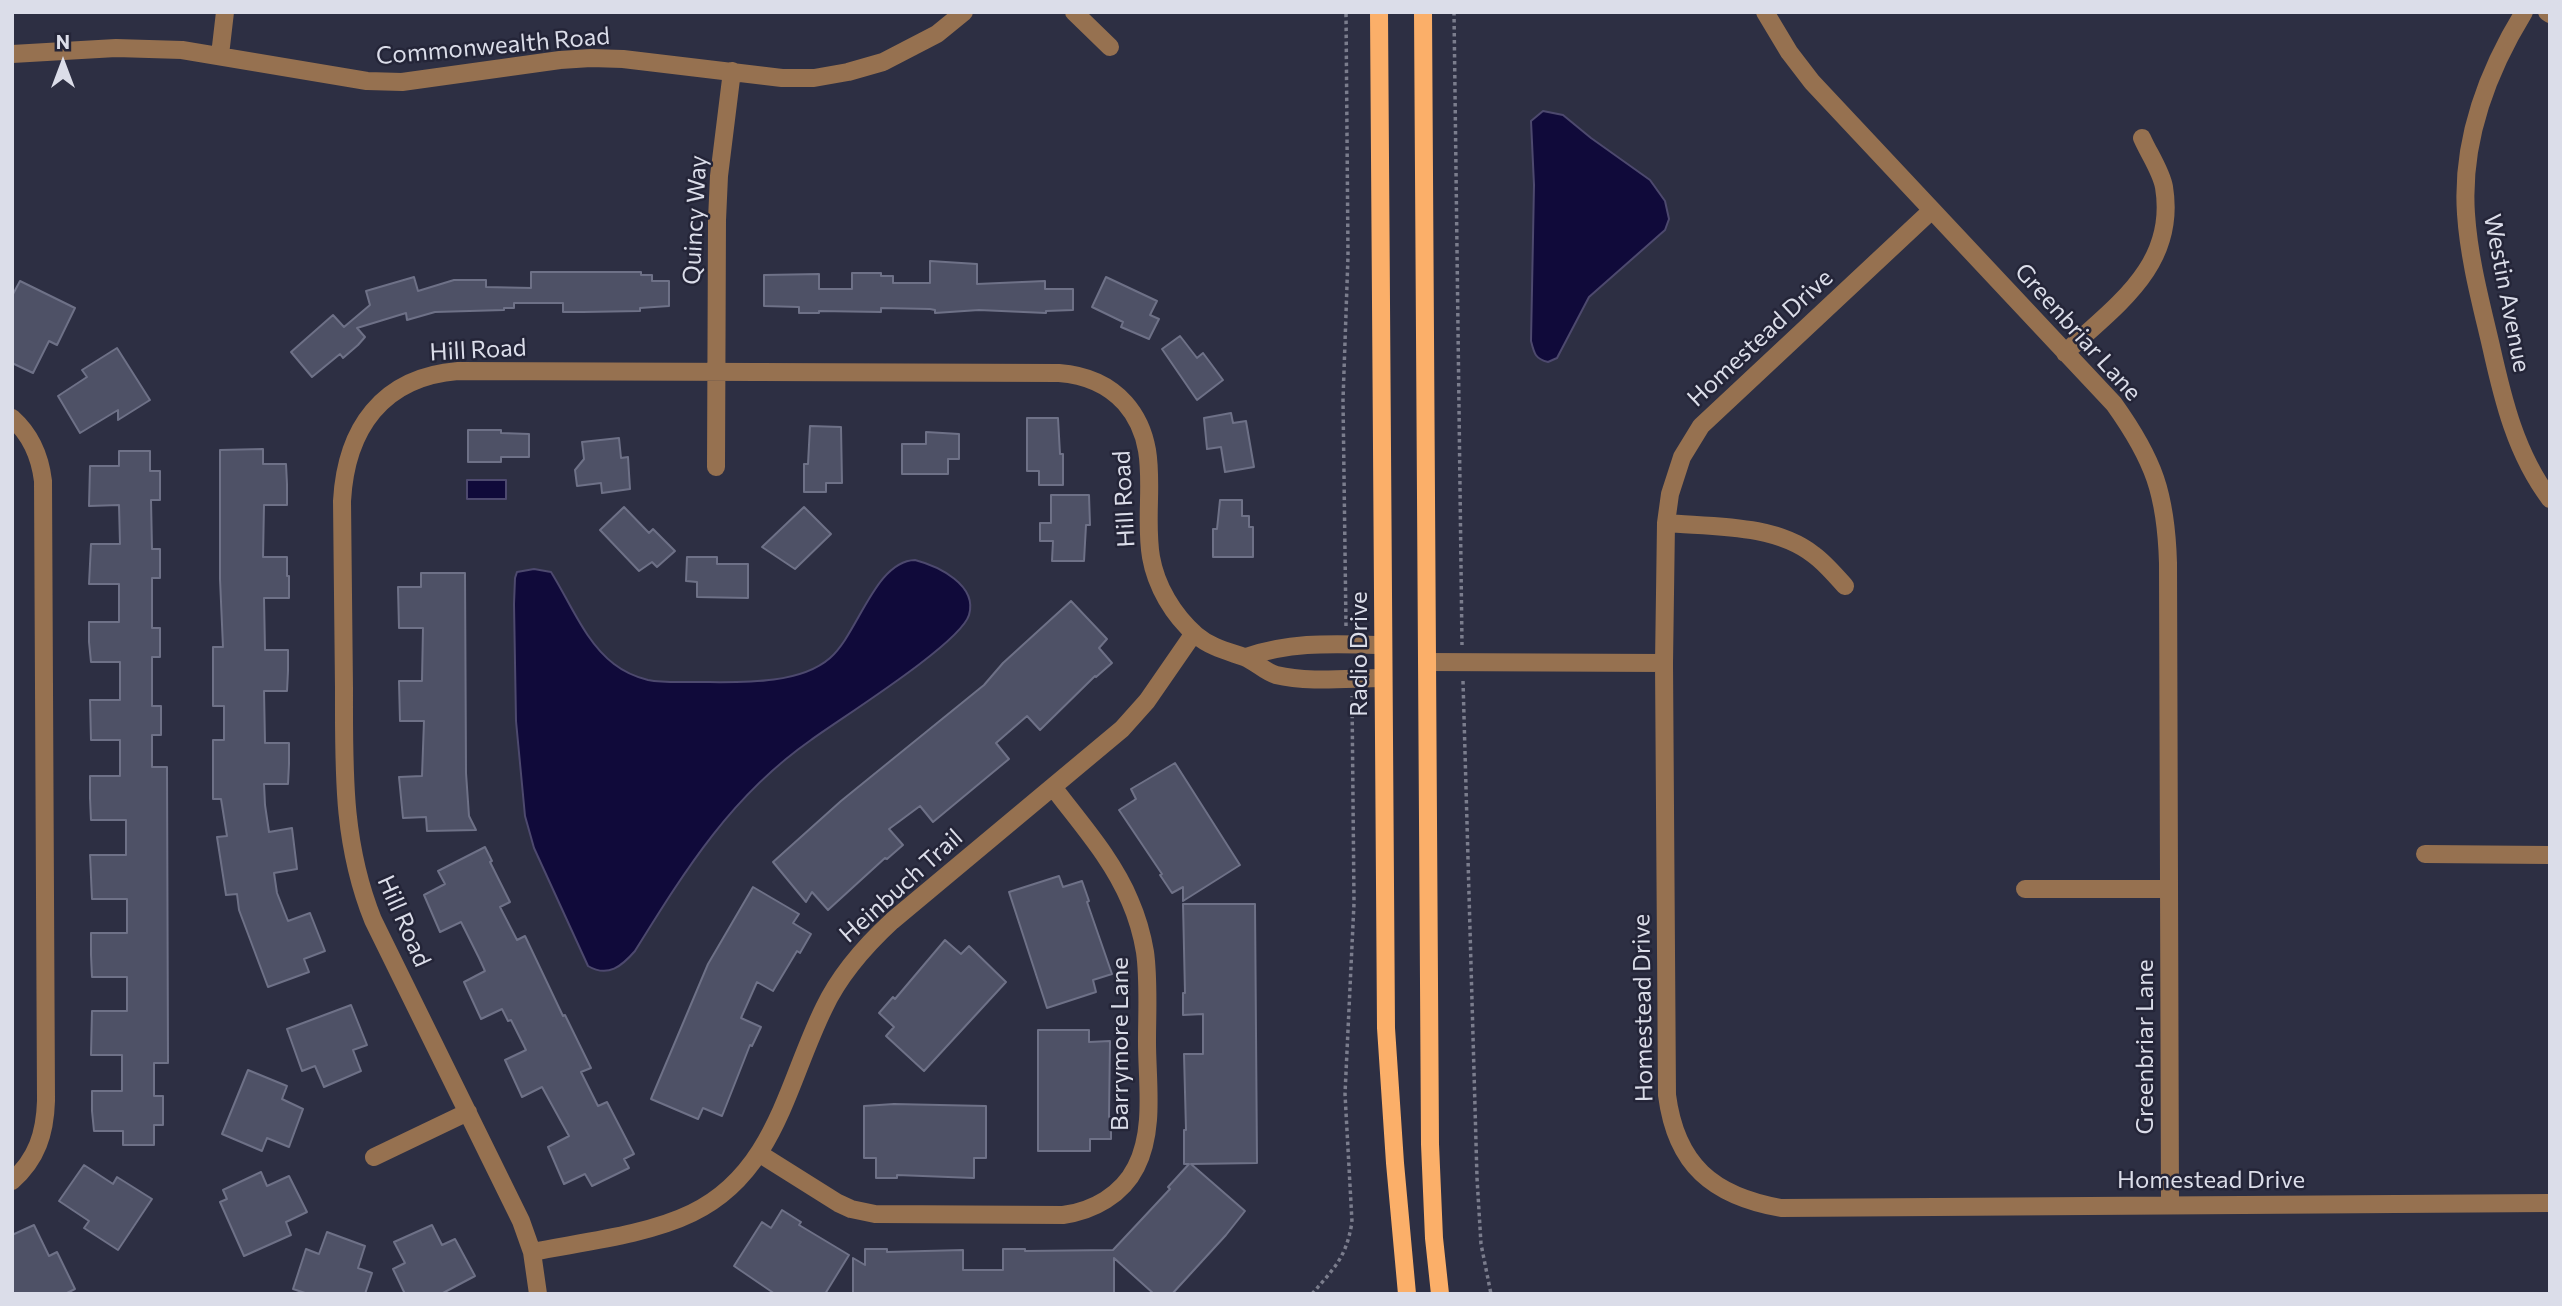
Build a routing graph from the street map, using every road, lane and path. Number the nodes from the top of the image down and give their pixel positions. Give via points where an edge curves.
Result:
1 (225, 12) edge
2 (964, 12) edge
3 (1074, 12) edge
4 (1346, 12) edge
5 (1379, 12) edge
6 (1423, 12) edge
7 (1454, 12) edge
8 (1765, 12) edge
9 (2524, 12) edge
10 (1110, 47) dead end
11 (12, 54) edge
12 (220, 55) junction
13 (732, 71) junction
14 (2142, 138) dead end
15 (1933, 210) junction
16 (2065, 353) junction
17 (716, 372) junction
18 (12, 418) edge
19 (716, 467) dead end
20 (2550, 499) edge
21 (1666, 523) junction
22 (1845, 586) dead end
23 (1346, 624) dead end
24 (1194, 633) junction
25 (1462, 634) dead end
26 (1383, 645) junction
27 (1246, 657) junction
28 (1427, 662) junction
29 (1664, 663) junction
30 (1383, 678) junction
31 (1463, 694) dead end
32 (1353, 699) dead end
33 (1052, 787) junction
34 (2425, 854) dead end
35 (2550, 855) edge
36 (2025, 889) dead end
37 (2169, 890) junction
38 (468, 1112) junction
39 (760, 1154) junction
40 (374, 1157) dead end
41 (12, 1181) edge
42 (2550, 1203) edge
43 (2171, 1205) junction
44 (532, 1252) junction
45 (537, 1293) edge
46 (1312, 1294) edge
47 (1408, 1294) edge
48 (1440, 1294) edge
49 (1491, 1294) edge

1 - 12 street
2 - 13 street, Commonwealth Road via 910,50 849,72 782,78
3 - 10 street
4 - 23 path
5 - 26 main road, Radio Drive
6 - 28 main road
7 - 25 path
8 - 15 street, Greenbriar Lane via 1812,82
9 - 20 street, Westin Avenue via 2489,75 2478,108 2466,213 2501,394 2525,459
11 - 12 street, Commonwealth Road via 153,47
12 - 13 street, Commonwealth Road via 367,81 402,82 591,58
13 - 17 street, Quincy Way via 719,176
14 - 16 street via 2164,185 2163,237 2153,262 2132,290
15 - 16 street, Greenbriar Lane
15 - 21 street, Homestead Drive via 1701,426 1682,457
16 - 37 street, Greenbriar Lane via 2133,431 2162,497 2168,563
17 - 19 street, Quincy Way
17 - 24 street, Hill Road via 1059,373 1104,385 1124,402 1144,433 1154,568 1163,592
17 - 38 street, Hill Road via 434,374 409,383 378,406 349,452 342,501 344,788 349,835 356,873 373,920
18 - 41 street via 32,442 43,481 46,1101 39,1146
21 - 22 street via 1779,536 1813,554
21 - 29 street, Homestead Drive
24 - 27 street, Hill Road via 1222,650
24 - 33 street, Heinbuch Trail via 1130,721
26 - 27 street via 1292,645
26 - 30 main road, Radio Drive
27 - 30 street, Hill Road via 1274,674
28 - 29 street
28 - 48 main road via 1430,1144
29 - 43 street, Homestead Drive via 1667,1096 1670,1118 1692,1165 1738,1198 1780,1208
30 - 47 main road, Radio Drive via 1387,1028
31 - 49 path via 1477,1178 1481,1244
32 - 46 path via 1354,903 1345,1094 1352,1222 1341,1260
33 - 39 street, Heinbuch Trail via 892,921 860,954 824,1008
33 - 39 street, Barrymore Lane via 1115,870 1144,947 1147,1127 1140,1158 1122,1186 1098,1204 1063,1215 874,1214 838,1203
34 - 35 street
36 - 37 street
37 - 43 street, Greenbriar Lane
38 - 40 street
38 - 44 street, Hill Road via 515,1206
39 - 44 street, Heinbuch Trail via 719,1196 682,1218
42 - 43 street, Homestead Drive
44 - 45 street, Hill Road

